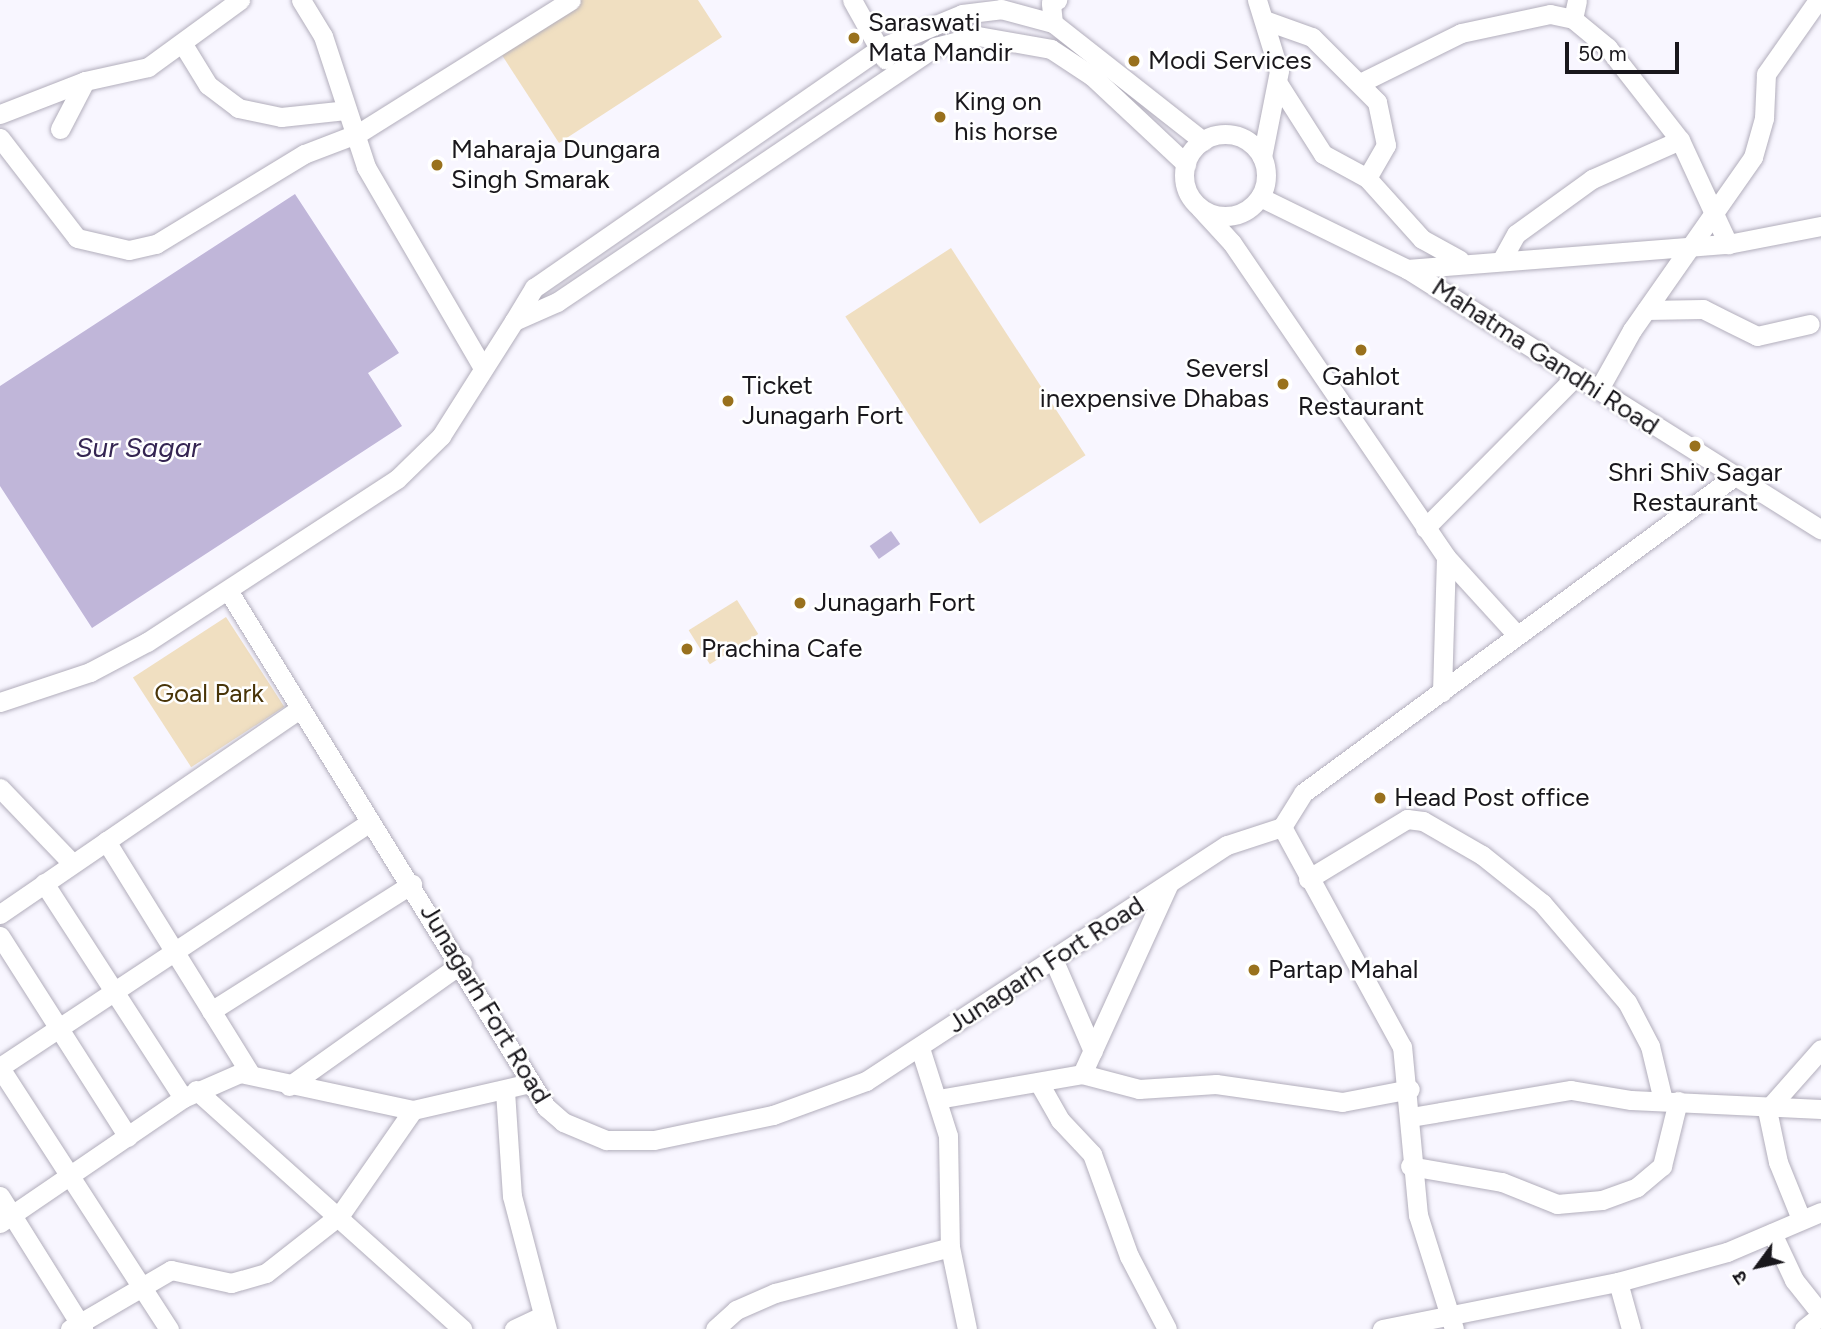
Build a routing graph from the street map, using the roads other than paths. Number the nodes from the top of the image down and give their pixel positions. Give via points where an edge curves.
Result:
1 (240, 0) edge
2 (301, 0) edge
3 (571, 0) edge
4 (852, 0) edge
5 (1057, 0) edge
6 (1257, 0) edge
7 (1818, 0) edge
8 (1575, 10) edge
9 (1267, 21) junction
10 (1053, 23) junction
11 (184, 46) junction
12 (880, 48) junction
13 (891, 72) junction
14 (85, 81) junction
15 (1362, 82) junction
16 (1279, 85) junction
17 (346, 110) junction
18 (0, 114) edge
19 (61, 129) dead end
20 (354, 135) junction
21 (0, 138) edge
22 (1680, 140) junction
23 (1203, 141) junction
24 (1262, 158) junction
25 (1186, 164) junction
26 (1367, 178) junction
27 (1261, 197) junction
28 (1200, 208) junction
29 (1712, 214) junction
30 (1821, 226) edge
31 (1728, 244) junction
32 (1689, 245) junction
33 (1461, 261) junction
34 (1501, 261) junction
35 (1407, 269) junction
36 (1646, 310) junction
37 (514, 321) junction
38 (1810, 324) dead end
39 (482, 366) junction
40 (1576, 376) junction
41 (1599, 389) junction
42 (1732, 478) junction
43 (1425, 528) junction
44 (1821, 530) edge
45 (1446, 557) junction
46 (229, 592) junction
47 (1517, 635) junction
48 (1442, 692) junction
49 (0, 702) edge
50 (297, 711) junction
51 (0, 788) edge
52 (370, 822) junction
53 (1282, 827) junction
54 (106, 841) junction
55 (72, 863) junction
56 (1308, 878) junction
57 (44, 883) junction
58 (412, 884) junction
59 (1168, 884) junction
60 (0, 914) edge
61 (0, 936) edge
62 (173, 952) junction
63 (1054, 961) junction
64 (461, 963) junction
65 (115, 989) junction
66 (211, 1011) junction
67 (59, 1027) junction
68 (920, 1048) junction
69 (1821, 1049) edge
70 (1093, 1051) junction
71 (0, 1068) edge
72 (249, 1072) junction
73 (1082, 1074) junction
74 (530, 1083) junction
75 (1039, 1083) junction
76 (289, 1086) junction
77 (1410, 1088) junction
78 (505, 1091) junction
79 (190, 1094) junction
80 (938, 1099) junction
81 (1670, 1101) junction
82 (1769, 1102) junction
83 (1821, 1109) edge
84 (413, 1110) junction
85 (1411, 1117) junction
86 (128, 1137) junction
87 (1410, 1167) junction
88 (69, 1177) junction
89 (0, 1196) edge
90 (1821, 1212) edge
91 (340, 1215) junction
92 (6, 1219) edge
93 (1801, 1219) junction
94 (1772, 1233) junction
95 (950, 1247) junction
96 (1618, 1282) junction
97 (138, 1284) junction
98 (1821, 1314) edge
99 (545, 1322) edge
100 (1453, 1324) edge
101 (77, 1327) edge
102 (169, 1329) edge
103 (462, 1329) edge
104 (514, 1329) edge
105 (715, 1329) edge
106 (967, 1329) edge
107 (1167, 1329) edge
108 (1382, 1329) edge
109 (1631, 1329) edge
110 (1804, 1329) edge

1 - 11 street
2 - 17 street via 323,36
3 - 20 street
4 - 12 street
5 - 10 street via 1051,3
6 - 9 street
7 - 29 street via 1766,74 1757,147
8 - 15 street via 1461,33
8 - 22 street
9 - 15 street via 1312,37
9 - 16 street
10 - 12 street via 1001,9 962,14
10 - 23 street
11 - 14 street via 149,67
11 - 17 street via 208,85 238,108 281,117
12 - 13 street
12 - 37 street via 534,288
13 - 25 street via 963,39 1026,41 1092,76
13 - 37 street via 557,302
14 - 18 street
14 - 19 street
15 - 26 street via 1384,117 1387,135
16 - 24 street
16 - 26 street via 1323,154
17 - 20 street
20 - 21 street via 304,154 179,234 129,250 77,238
20 - 39 street
22 - 29 street
22 - 34 street via 1592,179 1516,234
23 - 24 street via 1240,137
23 - 25 street
24 - 27 street via 1267,177
25 - 28 street via 1185,184
26 - 33 street via 1422,239
27 - 28 street via 1237,215
27 - 35 street, Mahatma Gandhi Road
28 - 43 street via 1232,243
29 - 31 street
29 - 32 street
30 - 31 street
31 - 32 street
32 - 34 street
32 - 36 street
33 - 34 street
33 - 35 street
35 - 40 street, Mahatma Gandhi Road
36 - 38 street via 1703,309 1757,336
36 - 41 street
37 - 39 street
39 - 46 street via 423,457
40 - 41 street, Mahatma Gandhi Road
40 - 43 street
41 - 42 street, Mahatma Gandhi Road
42 - 44 street, Mahatma Gandhi Road
42 - 47 street
43 - 45 street
45 - 47 street
45 - 48 street
46 - 49 street via 90,671
46 - 50 street, Junagarh Fort Road
47 - 48 street
48 - 53 street via 1303,793
50 - 52 street, Junagarh Fort Road
50 - 54 street
51 - 55 street
52 - 58 street, Junagarh Fort Road
52 - 62 street
53 - 56 street
53 - 59 street, Junagarh Fort Road via 1241,837
54 - 55 street
54 - 62 street
55 - 57 street
56 - 77 street via 1379,996 1402,1046
56 - 81 street via 1407,819 1423,821 1482,855 1542,903 1627,1002 1650,1046
57 - 60 street
57 - 65 street
58 - 64 street, Junagarh Fort Road
58 - 66 street
59 - 63 street, Junagarh Fort Road
59 - 70 street
61 - 67 street
62 - 65 street
62 - 66 street
63 - 68 street, Junagarh Fort Road
63 - 70 street
64 - 74 street, Junagarh Fort Road
64 - 76 street
65 - 67 street
65 - 79 street
66 - 72 street
67 - 71 street
67 - 86 street
68 - 74 street, Junagarh Fort Road via 866,1081 800,1108 654,1140 587,1134 563,1122
68 - 80 street
69 - 82 street
70 - 73 street
71 - 88 street
72 - 76 street
72 - 79 street
73 - 75 street
73 - 77 street via 1139,1089 1216,1084 1342,1102 1380,1100
74 - 78 street
75 - 80 street
75 - 107 street via 1060,1120 1092,1154 1129,1256
76 - 84 street
77 - 85 street
78 - 84 street
78 - 99 street via 512,1196
79 - 86 street
79 - 91 street
80 - 95 street via 951,1155
81 - 82 street
81 - 85 street via 1557,1091
81 - 87 street via 1662,1166 1637,1187 1602,1199 1557,1203 1502,1182
82 - 83 street
82 - 93 street via 1771,1140
84 - 91 street
85 - 87 street
86 - 88 street
87 - 100 street
88 - 92 street
88 - 97 street
89 - 92 street
90 - 93 street
91 - 97 street via 266,1273 231,1283 171,1270
91 - 103 street
92 - 101 street
93 - 94 street
94 - 96 street
94 - 98 street via 1794,1280
95 - 105 street via 775,1293 736,1310
95 - 106 street
96 - 100 street
96 - 109 street
97 - 101 street
97 - 102 street
98 - 110 street
99 - 104 street
100 - 108 street

